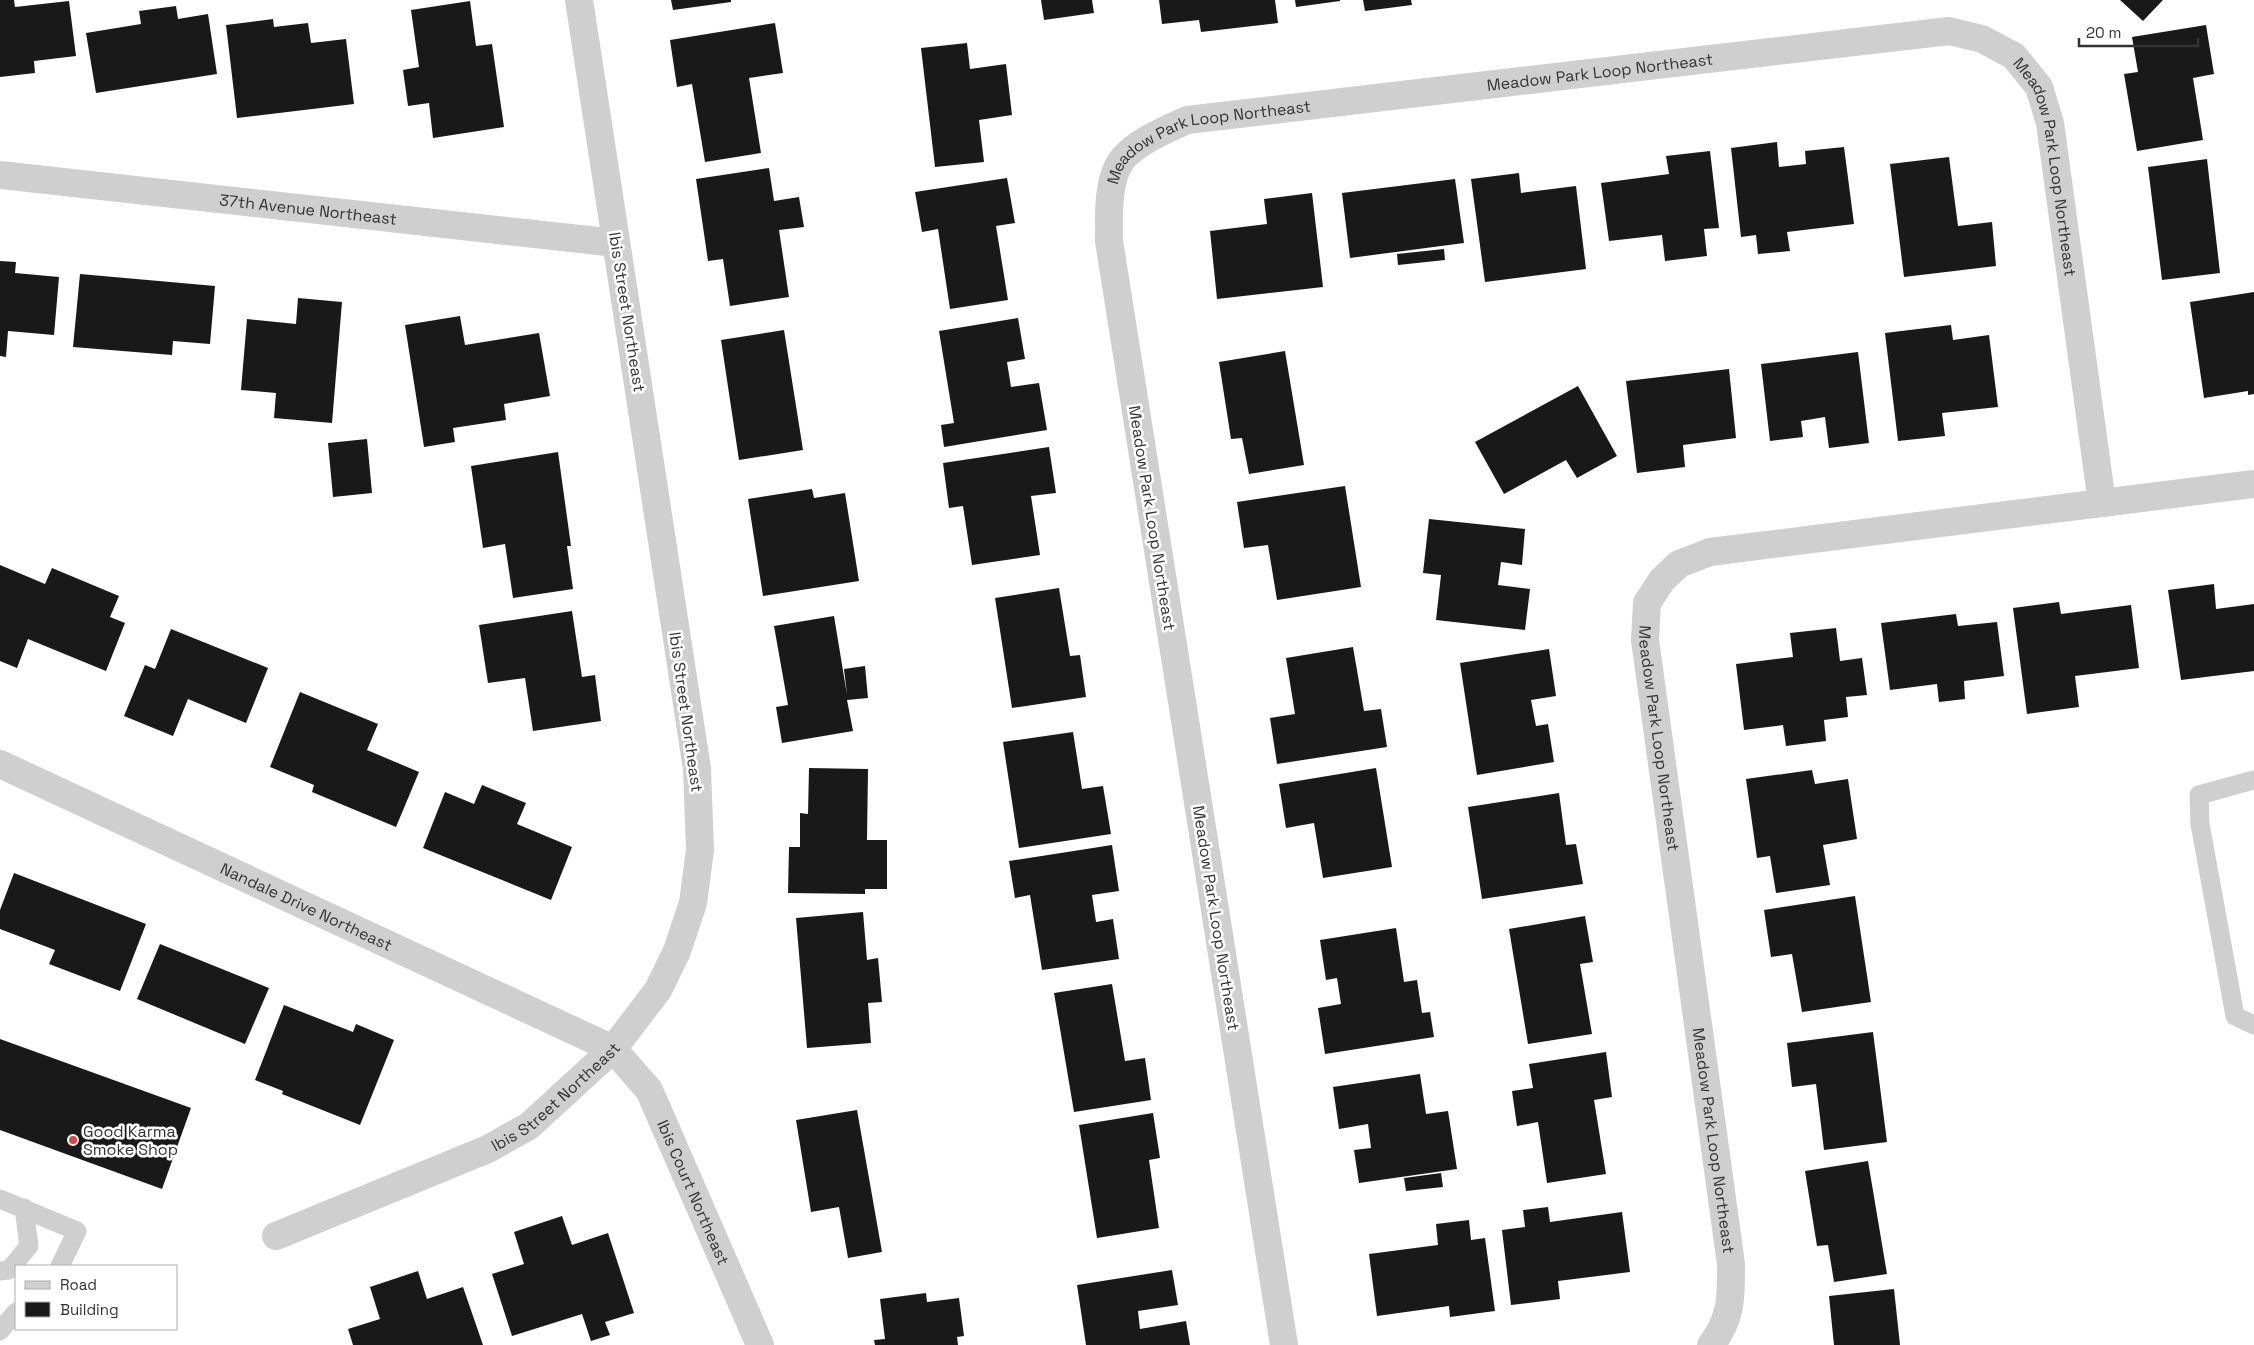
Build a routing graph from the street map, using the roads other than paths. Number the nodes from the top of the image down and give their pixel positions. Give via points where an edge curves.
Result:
1 (579, 0) edge
2 (0, 175) edge
3 (616, 243) junction
4 (2254, 484) edge
5 (2102, 503) junction
6 (0, 764) edge
7 (2254, 780) edge
8 (2254, 1026) edge
9 (613, 1049) junction
10 (0, 1198) edge
11 (24, 1208) junction
12 (276, 1236) dead end
13 (60, 1265) edge
14 (0, 1272) edge
15 (15, 1313) edge
16 (0, 1331) edge
17 (760, 1345) edge
18 (1284, 1345) edge
19 (1711, 1345) edge

1 - 3 street, Ibis Street Northeast
2 - 3 street, 37th Avenue Northeast
3 - 9 street, Ibis Street Northeast via 697,769 700,850 693,903 677,951 658,990
4 - 5 street, Meadow Park Loop Northeast
5 - 18 street, Meadow Park Loop Northeast via 2050,123 2039,87 2014,56 1982,39 1949,31 1908,34 1187,120 1150,138 1121,162 1110,193 1109,241
5 - 19 street, Meadow Park Loop Northeast via 1710,552 1679,564 1662,580 1647,603 1645,640 1730,1264 1731,1302 1722,1330
6 - 9 street, Nandale Drive Northeast
7 - 8 lane via 2199,794 2200,824 2235,1016
9 - 12 street, Ibis Street Northeast via 529,1126 488,1149
9 - 17 street, Ibis Court Northeast via 648,1090
10 - 11 lane
11 - 13 lane via 77,1231
11 - 14 lane via 29,1246 9,1270
15 - 16 lane

